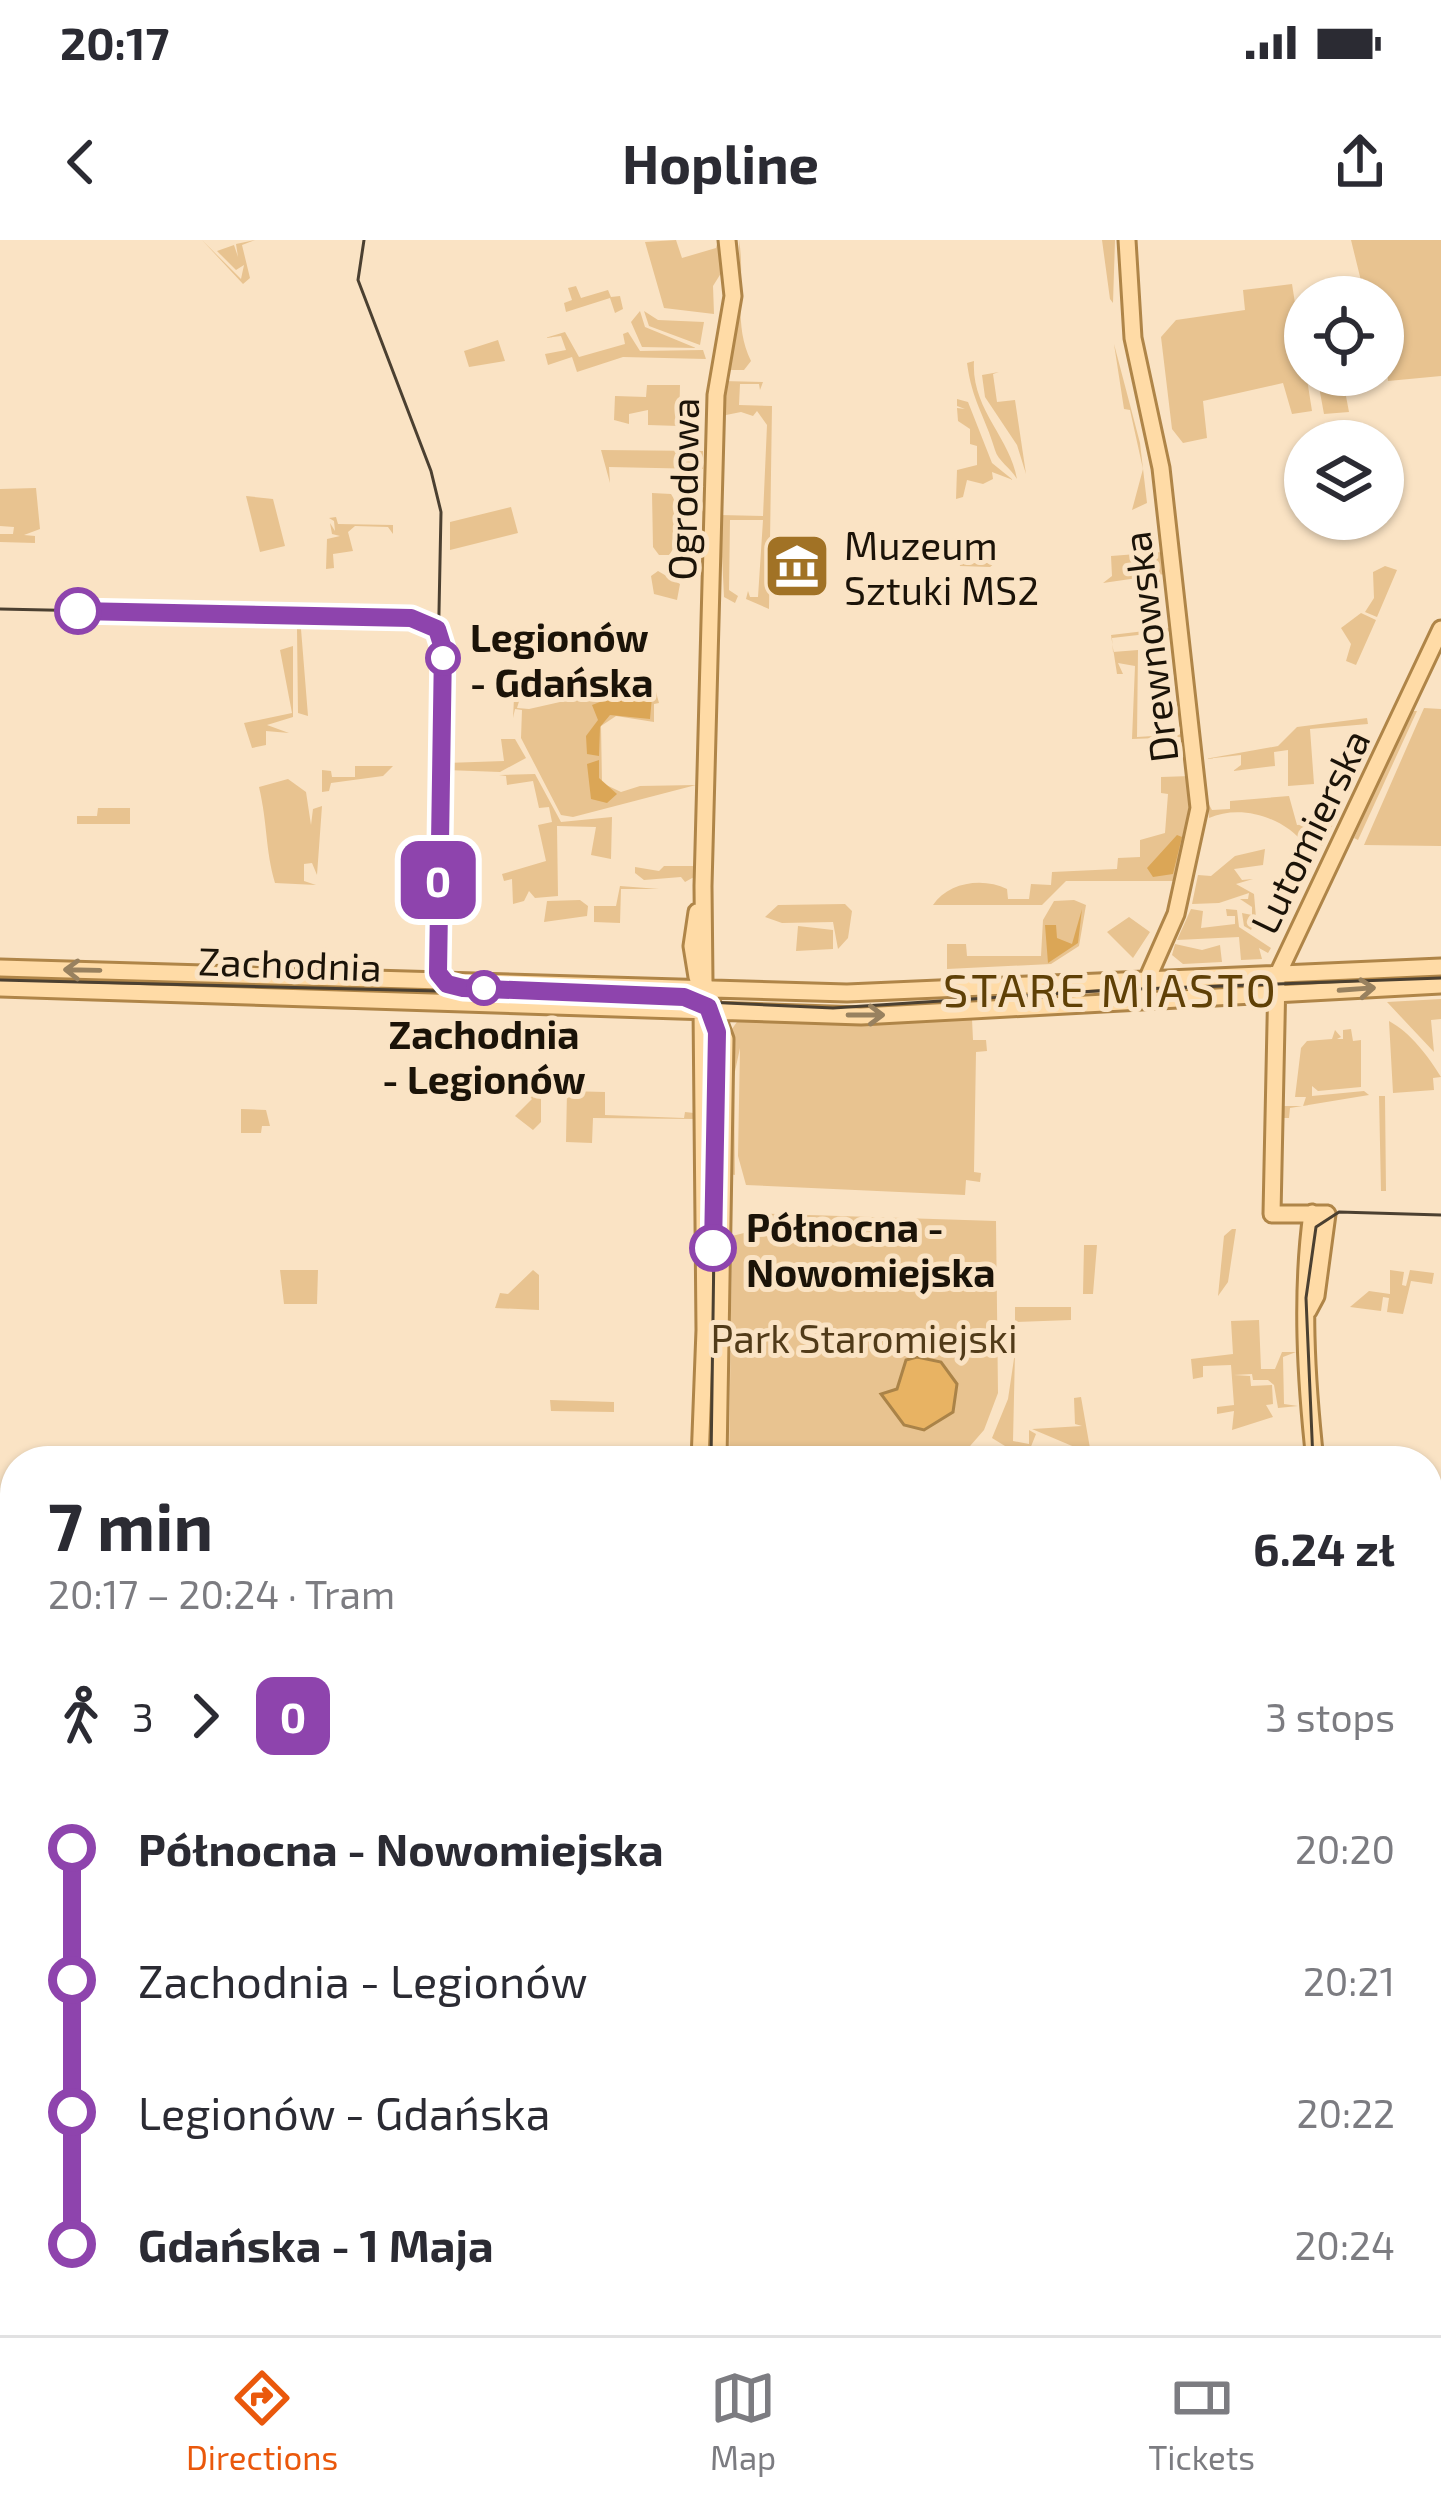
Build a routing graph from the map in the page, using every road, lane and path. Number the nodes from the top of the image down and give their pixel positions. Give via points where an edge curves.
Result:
1 (727, 240) edge
2 (1127, 240) edge
3 (1441, 629) edge
4 (1177, 903) junction
5 (1160, 958) junction
6 (1441, 967) edge
7 (0, 968) edge
8 (1278, 972) junction
9 (1147, 978) junction
10 (1179, 978) junction
11 (1441, 985) edge
12 (0, 988) edge
13 (703, 990) junction
14 (1273, 994) junction
15 (1138, 1000) junction
16 (711, 1014) junction
17 (700, 1446) edge
18 (718, 1446) edge
19 (1314, 1446) edge

1 - 13 main road, Ogrodowa via 733,296 716,395
2 - 4 main road, Drewnowska via 1136,363 1160,467 1198,772 1196,837
3 - 8 main road, Lutomierska
4 - 5 main road, Drewnowska
4 - 9 main road, Drewnowska via 1150,954
5 - 9 main road, Drewnowska
5 - 10 main road
6 - 8 main road, Zachodnia
13 -> 7 main road, Zachodnia
8 - 10 main road, Zachodnia
8 - 14 main road, Lutomierska
9 - 10 main road, Zachodnia
9 - 13 main road, Zachodnia via 857,993
9 - 15 main road
14 -> 11 main road, Zachodnia
12 - 16 main road, Zachodnia
13 - 16 main road, Ogrodowa
14 - 15 main road, Zachodnia
14 - 19 main road, Lutomierska via 1272,1214 1320,1214 1303,1291
16 -> 15 main road, Zachodnia via 878,1016
16 - 17 main road, Ogrodowa
16 - 18 main road, Ogrodowa via 725,1034

